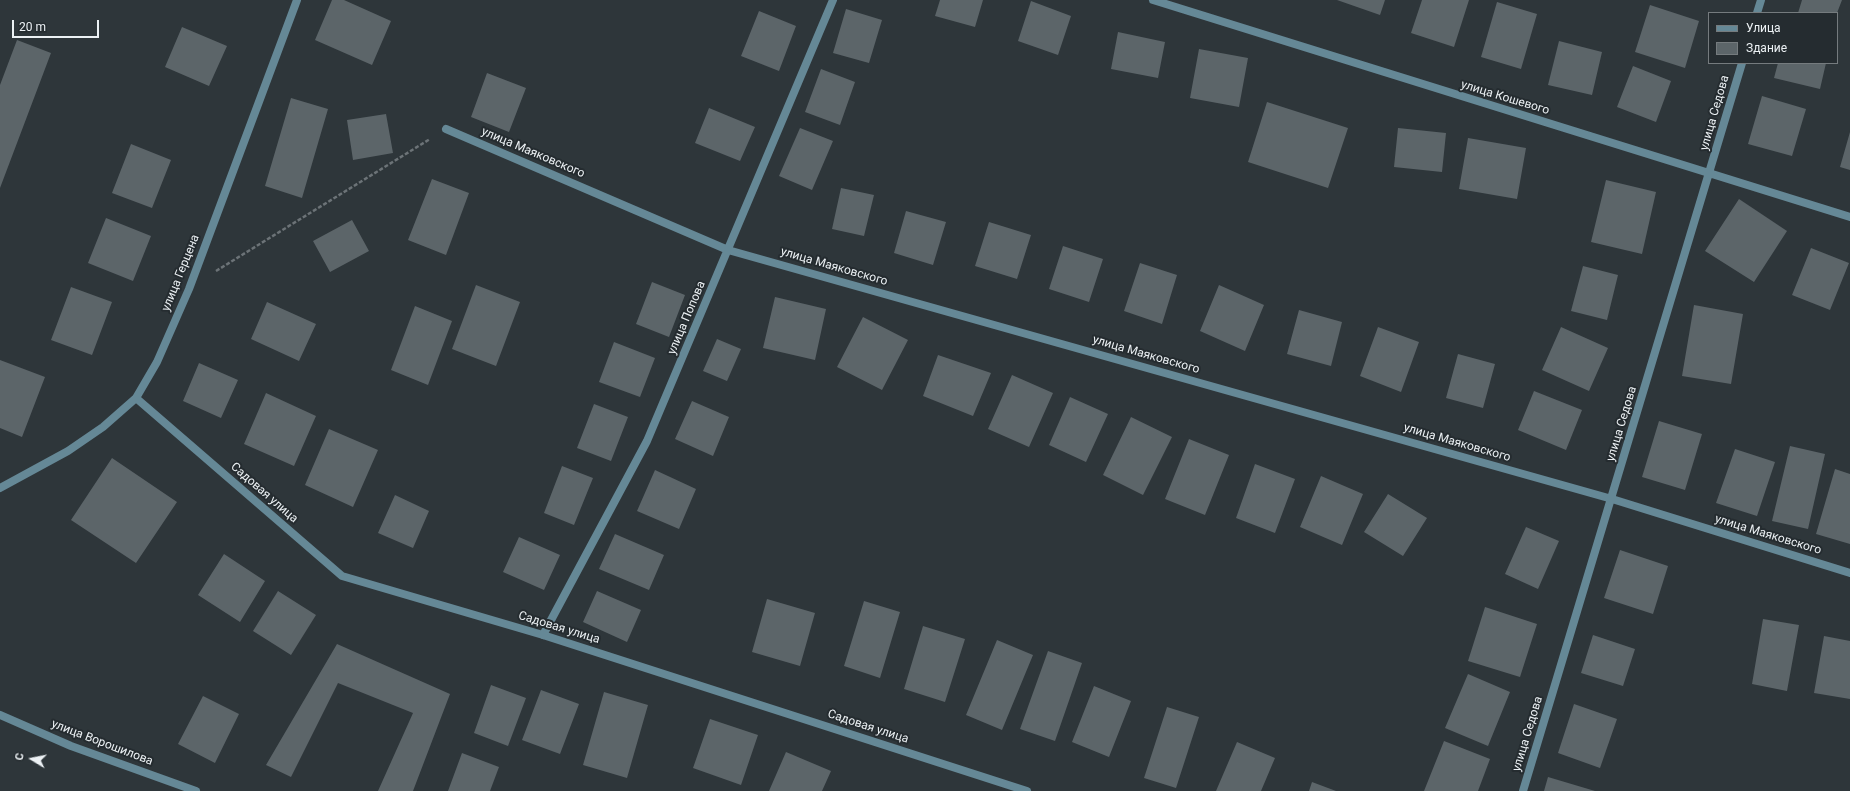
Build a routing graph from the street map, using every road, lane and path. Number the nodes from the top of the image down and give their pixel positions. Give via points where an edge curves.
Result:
1 (297, 0) edge
2 (833, 0) edge
3 (1153, 0) edge
4 (1761, 0) edge
5 (1757, 12) edge
6 (1742, 64) edge
7 (446, 129) joint
8 (1710, 174) junction
9 (1850, 217) edge
10 (728, 250) junction
11 (189, 289) junction
12 (136, 398) junction
13 (0, 488) edge
14 (1612, 499) junction
15 (1850, 573) edge
16 (543, 635) junction
17 (0, 715) edge
18 (196, 791) edge
19 (1027, 791) edge
20 (1523, 791) edge

1 - 11 street, улица Герцена
2 - 10 street, улица Попова
3 - 8 street, улица Кошевого
4 - 5 street
6 - 8 street, улица Седова
7 - 10 street, улица Маяковского
7 - 11 path
8 - 9 street, улица Кошевого
8 - 14 street, улица Седова
10 - 14 street, улица Маяковского
10 - 16 street, улица Попова via 647,441
11 - 12 street, улица Герцена via 157,362
12 - 13 street, улица Герцена via 103,427 68,451
12 - 16 street, Садовая улица via 342,576
14 - 15 street, улица Маяковского
14 - 20 street, улица Седова
16 - 19 street, Садовая улица
17 - 18 street, улица Ворошилова via 71,746

